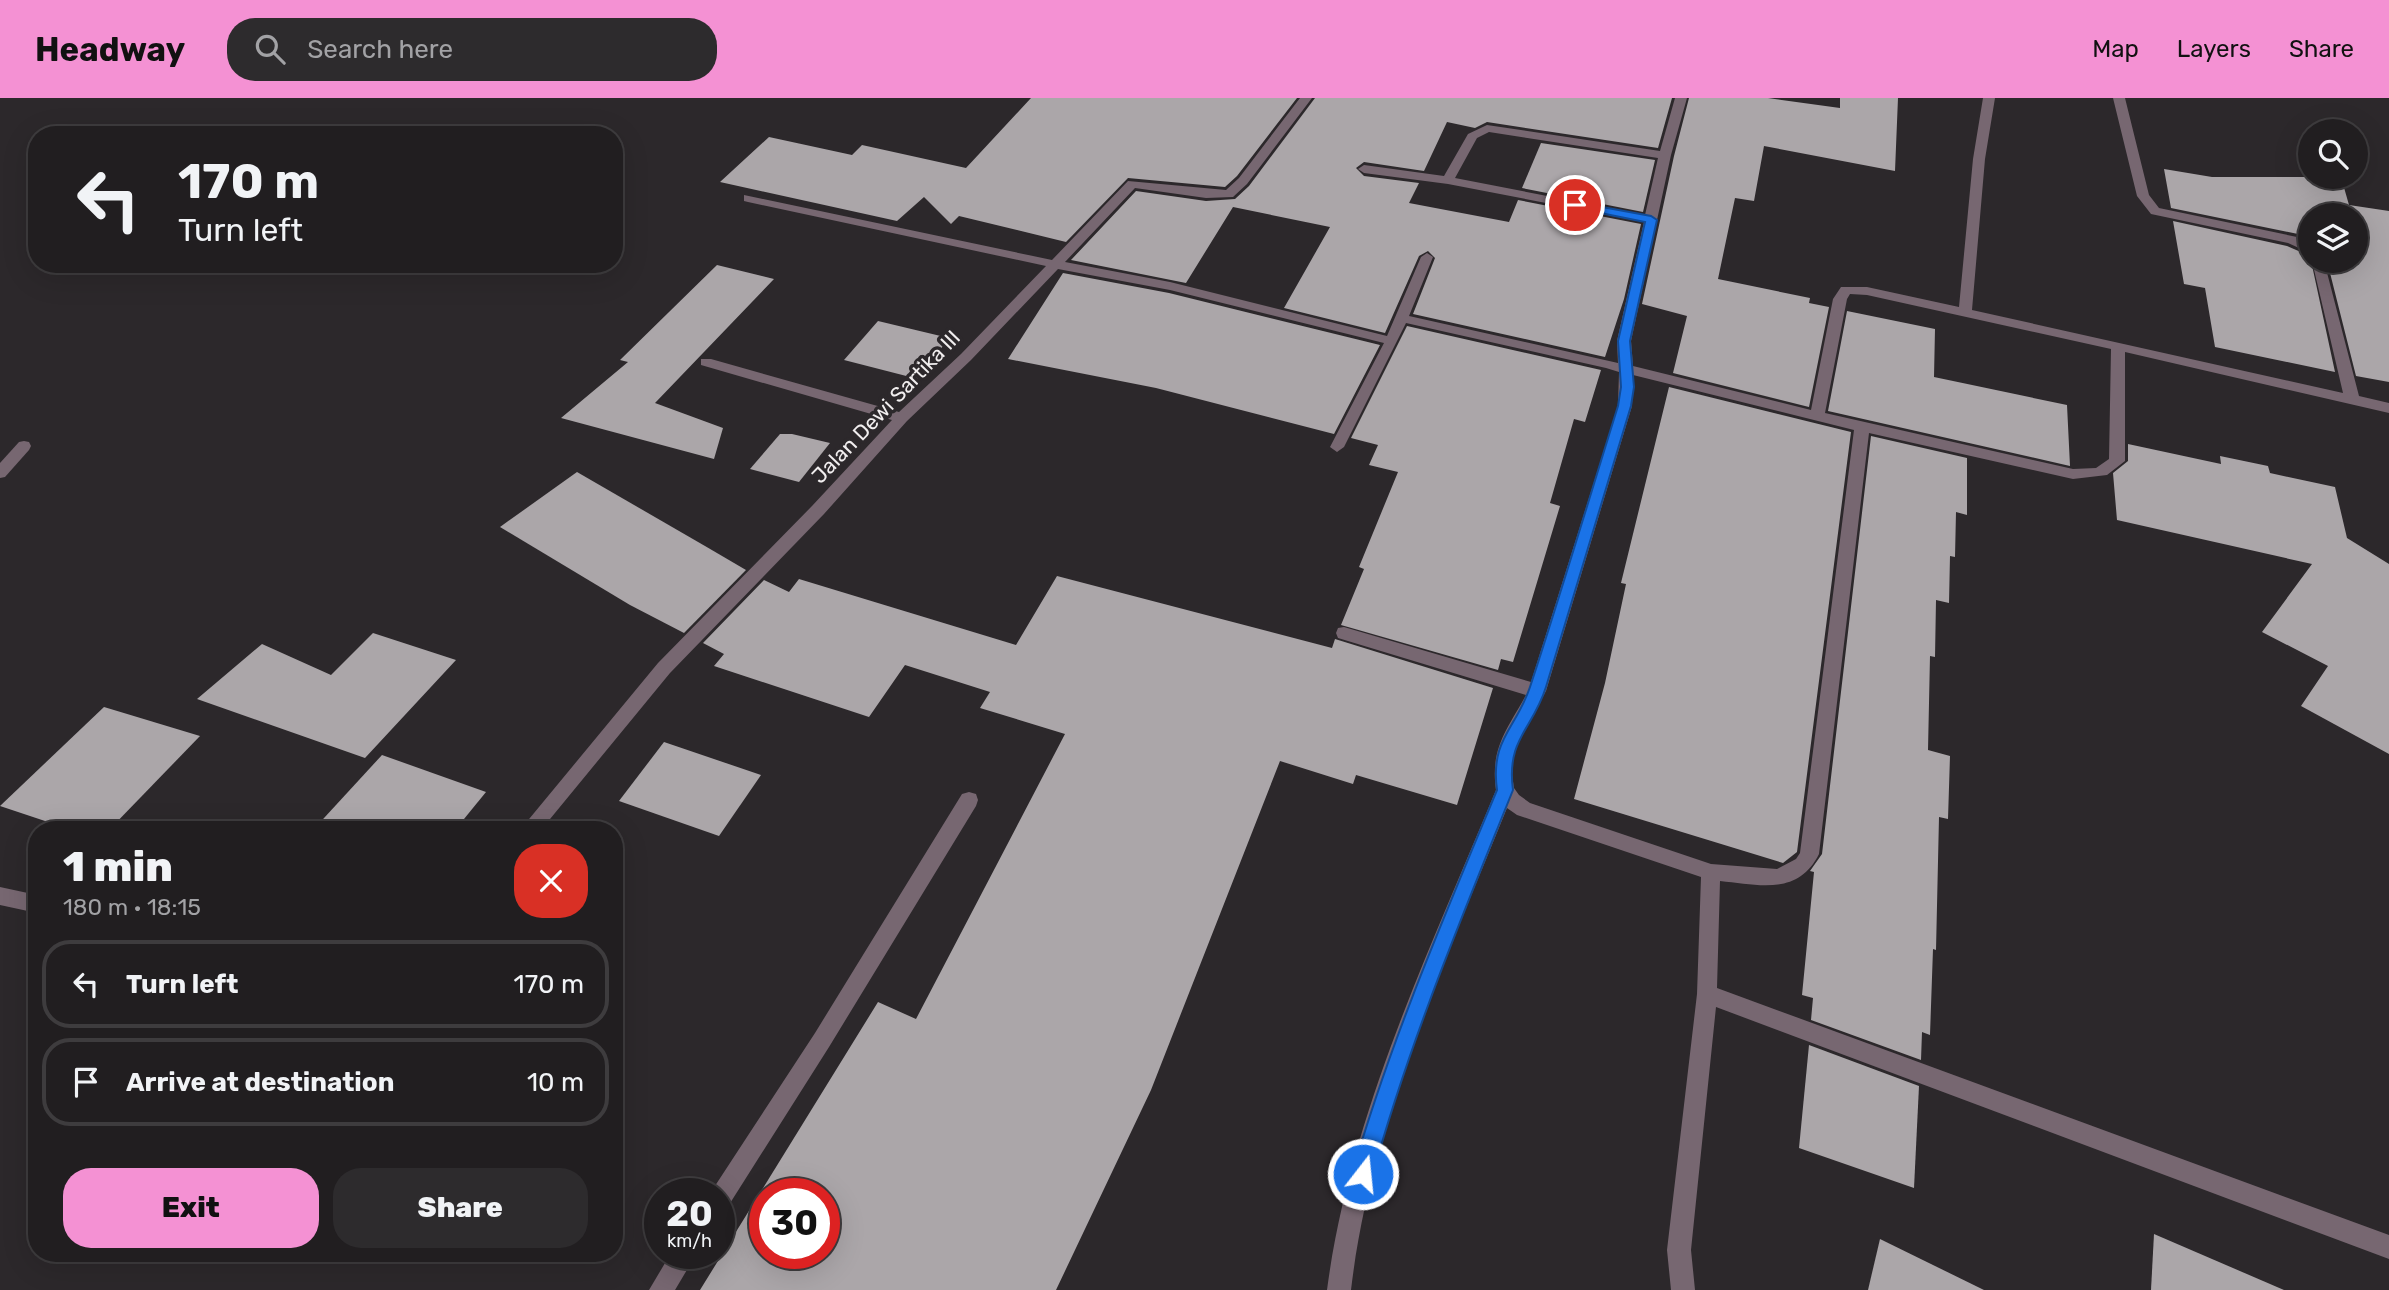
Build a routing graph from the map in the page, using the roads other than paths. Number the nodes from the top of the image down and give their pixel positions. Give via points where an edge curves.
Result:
1 (1306, 98) edge
2 (1681, 98) edge
3 (1989, 98) edge
4 (2119, 98) edge
5 (1665, 155) junction
6 (1364, 169) dead end
7 (1448, 180) junction
8 (748, 198) dead end
9 (1651, 220) junction
10 (2298, 243) edge
11 (1427, 257) dead end
12 (1055, 264) junction
13 (2321, 273) edge
14 (1965, 313) junction
15 (1402, 318) junction
16 (1392, 341) junction
17 (2118, 346) junction
18 (706, 362) dead end
19 (1626, 369) junction
20 (2352, 399) junction
21 (2389, 408) edge
22 (1817, 416) junction
23 (902, 418) junction
24 (1862, 428) junction
25 (24, 446) dead end
26 (1338, 447) dead end
27 (0, 472) edge
28 (1344, 634) dead end
29 (1537, 691) junction
30 (1505, 790) junction
31 (969, 800) dead end
32 (536, 821) edge
33 (1711, 872) junction
34 (0, 896) edge
35 (28, 902) edge
36 (1707, 994) junction
37 (733, 1178) edge
38 (2389, 1247) edge
39 (675, 1269) edge
40 (661, 1290) edge
41 (1339, 1290) edge
42 (1683, 1290) edge

1 - 12 street, Jalan Dewi Sartika III via 1233,191 1206,194 1132,184
2 - 5 street
3 - 14 street
4 - 10 street via 2143,196 2155,211
5 - 7 street via 1487,128 1472,136
5 - 9 street
6 - 7 street
7 - 9 street
8 - 12 street
9 - 19 street via 1624,341
11 - 15 street
12 - 16 street via 1170,286
12 - 23 street, Jalan Dewi Sartika III
13 - 20 street
14 - 17 street
14 - 22 street via 1846,290 1840,299
15 - 16 street
15 - 19 street
16 - 26 street
17 - 20 street
17 - 24 street via 2117,461 2110,469 2094,474 2040,468
18 - 23 street
19 - 22 street
19 - 29 street via 1625,406
20 - 21 street
22 - 24 street
23 - 32 street, Jalan Dewi Sartika III via 664,668
24 - 33 street via 1809,854 1802,865 1779,878
25 - 27 street
28 - 29 street
29 - 30 street via 1506,748 1502,768
30 - 33 street via 1524,809
30 - 41 street via 1383,1102 1349,1223
31 - 37 street
33 - 36 street
34 - 35 street
36 - 38 street
36 - 42 street via 1679,1250
39 - 40 street

